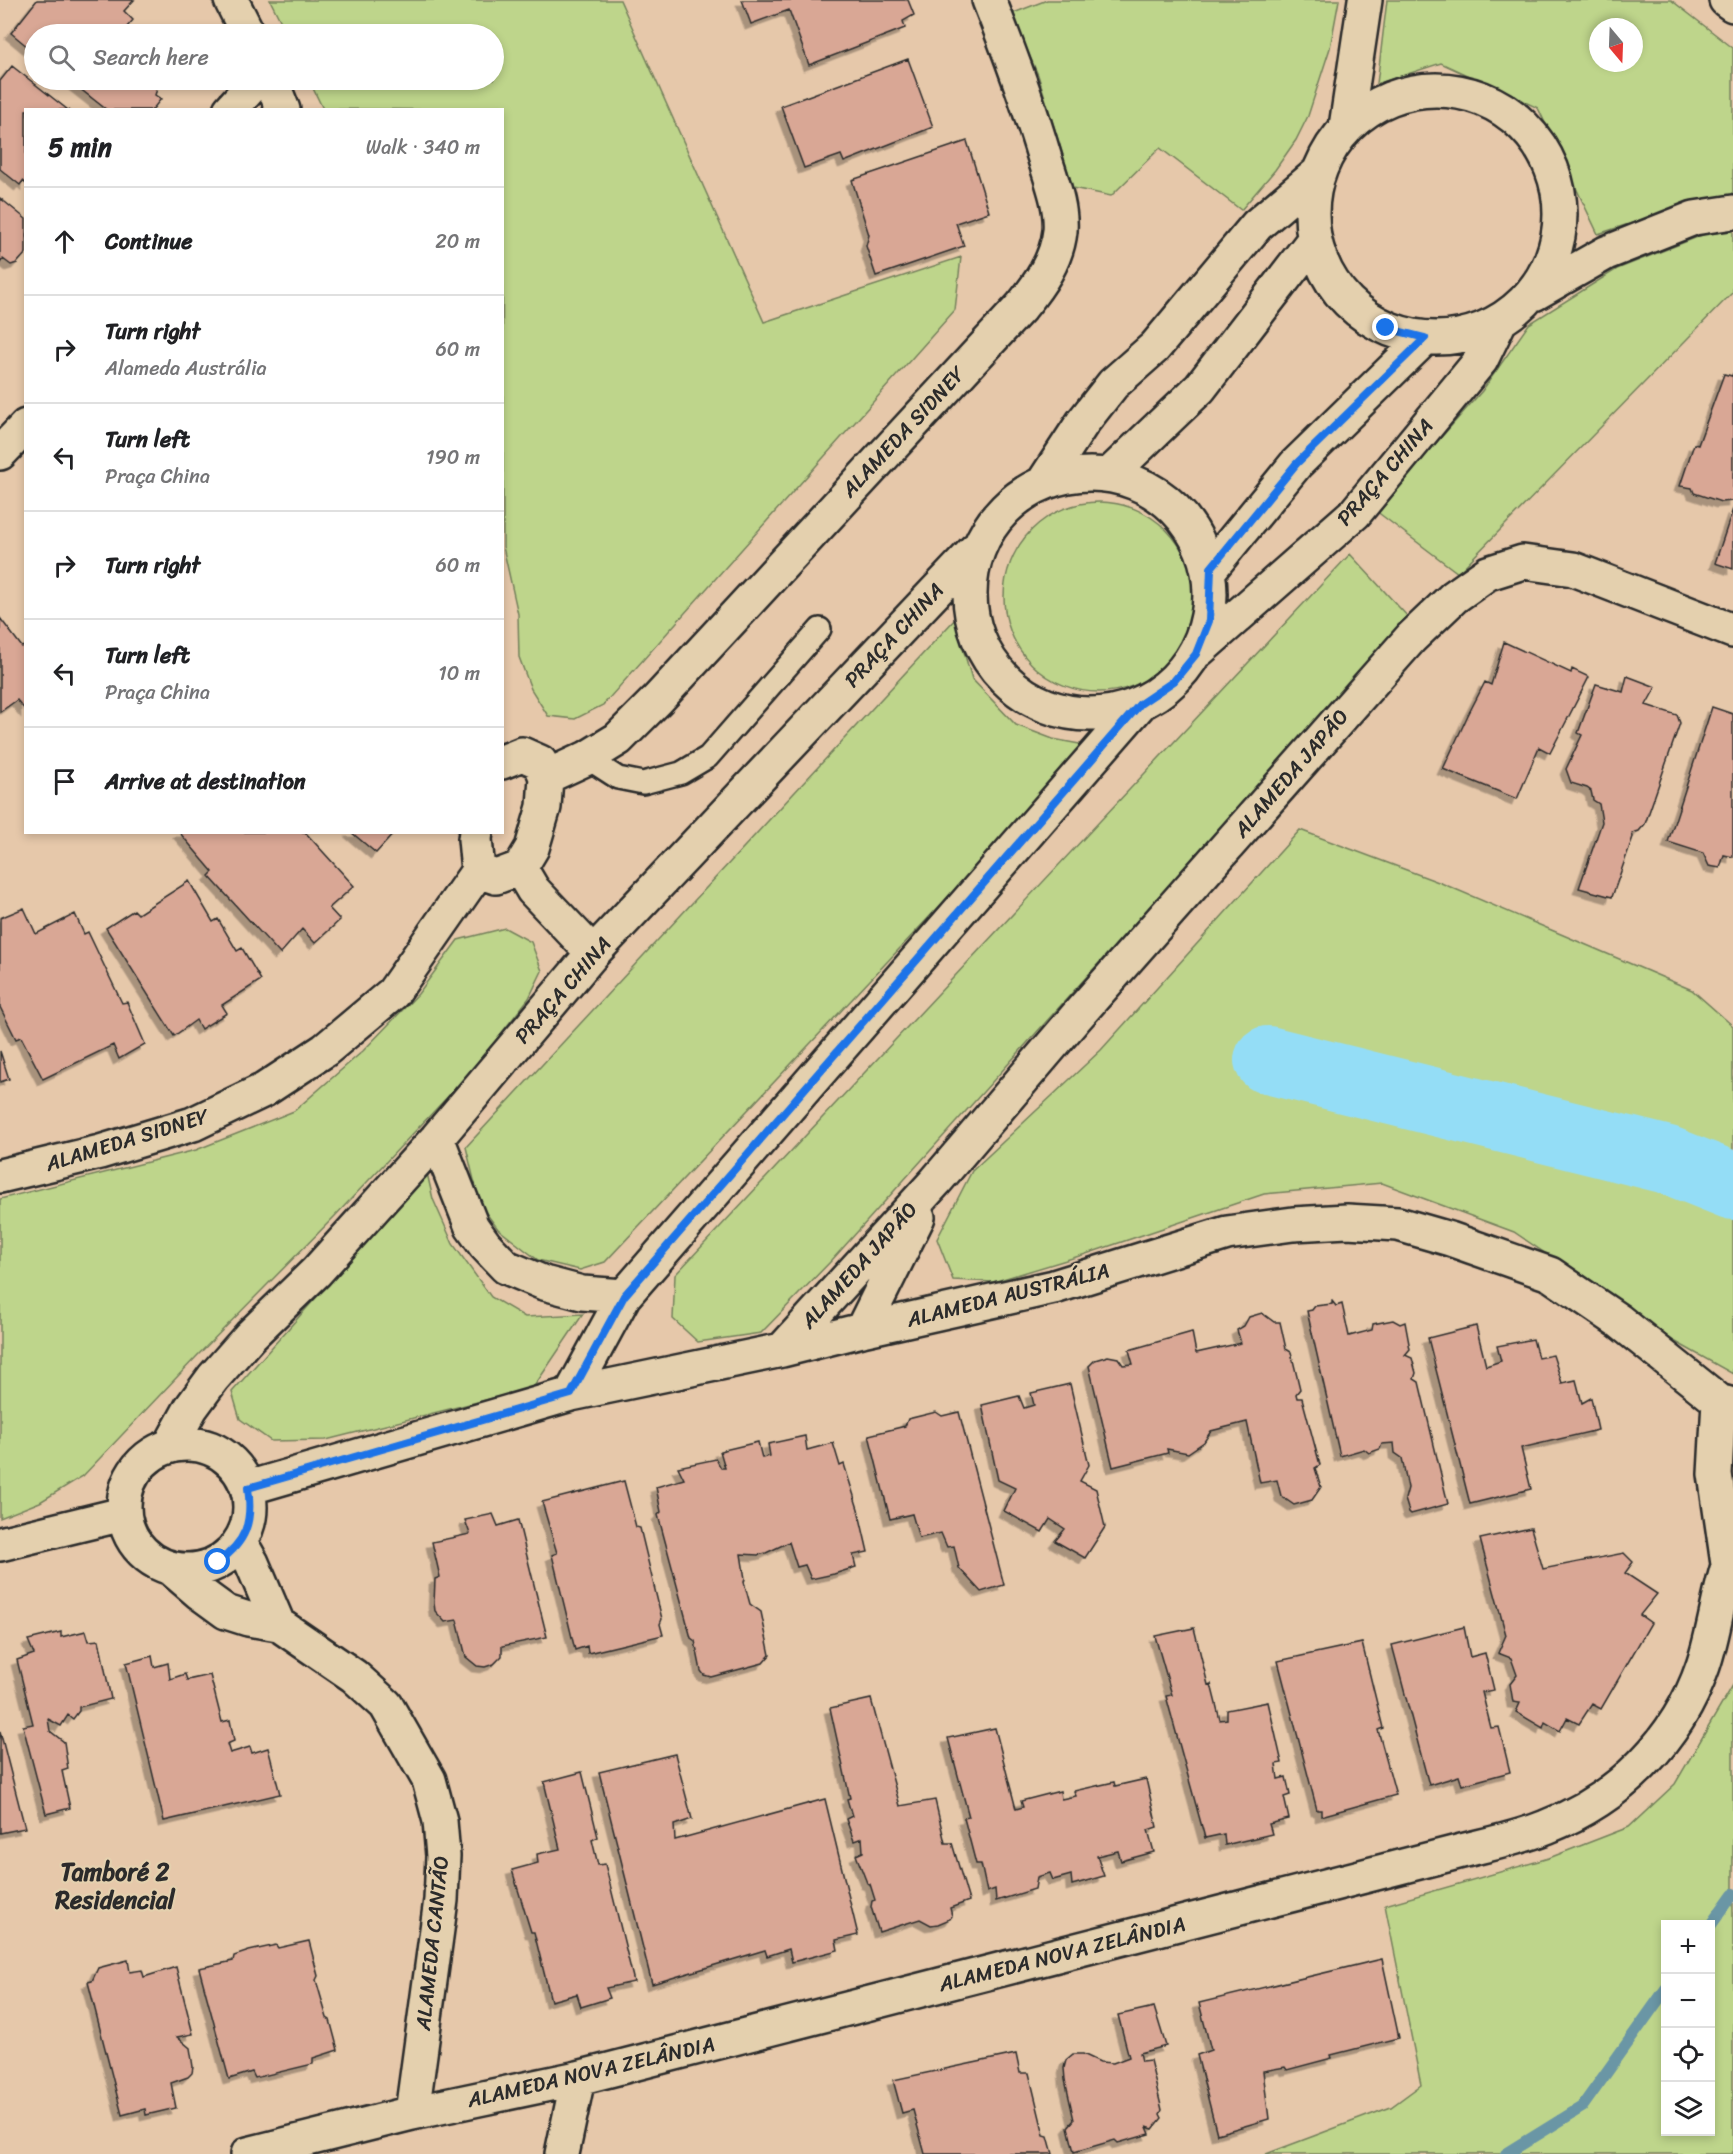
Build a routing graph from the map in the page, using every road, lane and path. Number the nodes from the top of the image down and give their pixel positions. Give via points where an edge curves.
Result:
1 (231, 0) edge
2 (990, 0) edge
3 (1365, 0) edge
4 (1726, 0) edge
5 (1733, 5) edge
6 (243, 24) edge
7 (248, 90) edge
8 (275, 90) edge
9 (232, 108) edge
10 (282, 108) edge
11 (1346, 127) junction
12 (1317, 174) junction
13 (1733, 212) edge
14 (1313, 241) junction
15 (1530, 296) junction
16 (1500, 321) junction
17 (1425, 338) junction
18 (24, 428) edge
19 (0, 453) edge
20 (1110, 474) junction
21 (1045, 480) junction
22 (975, 550) junction
23 (1211, 568) junction
24 (820, 629) dead end
25 (1733, 632) edge
26 (1196, 654) junction
27 (1140, 704) junction
28 (587, 758) junction
29 (504, 761) edge
30 (546, 777) junction
31 (476, 834) edge
32 (520, 868) junction
33 (478, 871) junction
34 (593, 953) junction
35 (437, 1138) junction
36 (0, 1176) edge
37 (936, 1181) junction
38 (624, 1296) junction
39 (862, 1330) junction
40 (782, 1350) junction
41 (571, 1394) junction
42 (1726, 1403) edge
43 (170, 1446) junction
44 (248, 1488) junction
45 (123, 1514) junction
46 (240, 1542) junction
47 (0, 1544) edge
48 (1730, 1557) edge
49 (172, 1569) junction
50 (278, 1624) junction
51 (578, 2078) junction
52 (412, 2113) junction
53 (248, 2154) edge
54 (562, 2154) edge

1 - 6 street
2 - 28 street, ALAMEDA SIDNEY via 1056,197 1060,230 1041,282 658,699 618,739
3 - 11 street, PRAÇA CHINA
4 - 5 street
7 - 9 street
8 - 10 street
11 - 12 street, PRAÇA CHINA via 1329,148
11 - 15 street, PRAÇA CHINA via 1381,101 1422,89 1465,92 1504,108 1536,138 1556,176 1561,219 1552,260
12 - 14 street, PRAÇA CHINA via 1310,207
12 - 21 street, PRAÇA CHINA via 1257,225 1155,346 1113,384
13 - 15 street, PRAÇA CHINA via 1694,218 1606,253
14 - 17 street, PRAÇA CHINA via 1328,278 1353,308 1386,328
14 - 20 street via 1200,388
15 - 16 street, PRAÇA CHINA
16 - 17 street, PRAÇA CHINA via 1464,336
16 - 26 street, PRAÇA CHINA via 1481,360 1354,513
17 - 23 street via 1296,464
18 - 19 street
20 - 21 street, PRAÇA CHINA via 1077,473
20 - 23 street, PRAÇA CHINA via 1140,483 1168,500 1189,523
21 - 22 street, PRAÇA CHINA via 1000,518
22 - 27 street, PRAÇA CHINA via 968,595 975,635 995,670 1024,696 1062,711 1102,714
22 - 34 street, PRAÇA CHINA
23 - 26 street, PRAÇA CHINA via 1209,621
24 - 28 lane via 708,757 681,773 643,783 618,778
25 - 37 street, ALAMEDA JAPÃO via 1573,569 1523,562 1488,573 1454,597 1411,638
26 - 27 street, PRAÇA CHINA via 1174,681
27 - 38 street, PRAÇA CHINA
28 - 30 street, ALAMEDA SIDNEY
29 - 30 street via 522,754 540,762
30 - 32 street via 544,807 532,848
31 - 33 street
32 - 33 street via 496,877
32 - 34 street via 533,890
33 - 36 street, ALAMEDA SIDNEY via 393,993 325,1050 264,1090 193,1125
34 - 35 street, PRAÇA CHINA
35 - 38 street via 472,1227 506,1267 582,1293
35 - 43 street, PRAÇA CHINA via 213,1378
37 - 39 street, ALAMEDA JAPÃO
37 - 40 street, ALAMEDA JAPÃO
38 - 41 street, PRAÇA CHINA
39 - 40 street, ALAMEDA AUSTRÁLIA
39 - 42 street, ALAMEDA AUSTRÁLIA via 1054,1287 1227,1233 1347,1221 1398,1224 1550,1274 1620,1321
40 - 41 street, ALAMEDA AUSTRÁLIA
41 - 44 street, ALAMEDA AUSTRÁLIA
42 - 48 street, ALAMEDA NOVA ZELÂNDIA via 1715,1473
43 - 44 street via 186,1444 217,1451 241,1473
43 - 45 street via 153,1453 129,1479
44 - 46 street via 248,1524
45 - 47 street
45 - 49 street via 128,1533 139,1549 154,1562
46 - 49 street via 230,1554 203,1568
46 - 50 street
48 - 51 street, ALAMEDA NOVA ZELÂNDIA via 1703,1667 1683,1712 1653,1754 1606,1797 1546,1827
49 - 50 street, ALAMEDA CANTÃO via 226,1612
50 - 52 street, ALAMEDA CANTÃO via 354,1676 386,1705 429,1780 440,1821 441,1900
51 - 52 street, ALAMEDA NOVA ZELÂNDIA
51 - 54 street
52 - 53 street, ALAMEDA NOVA ZELÂNDIA

